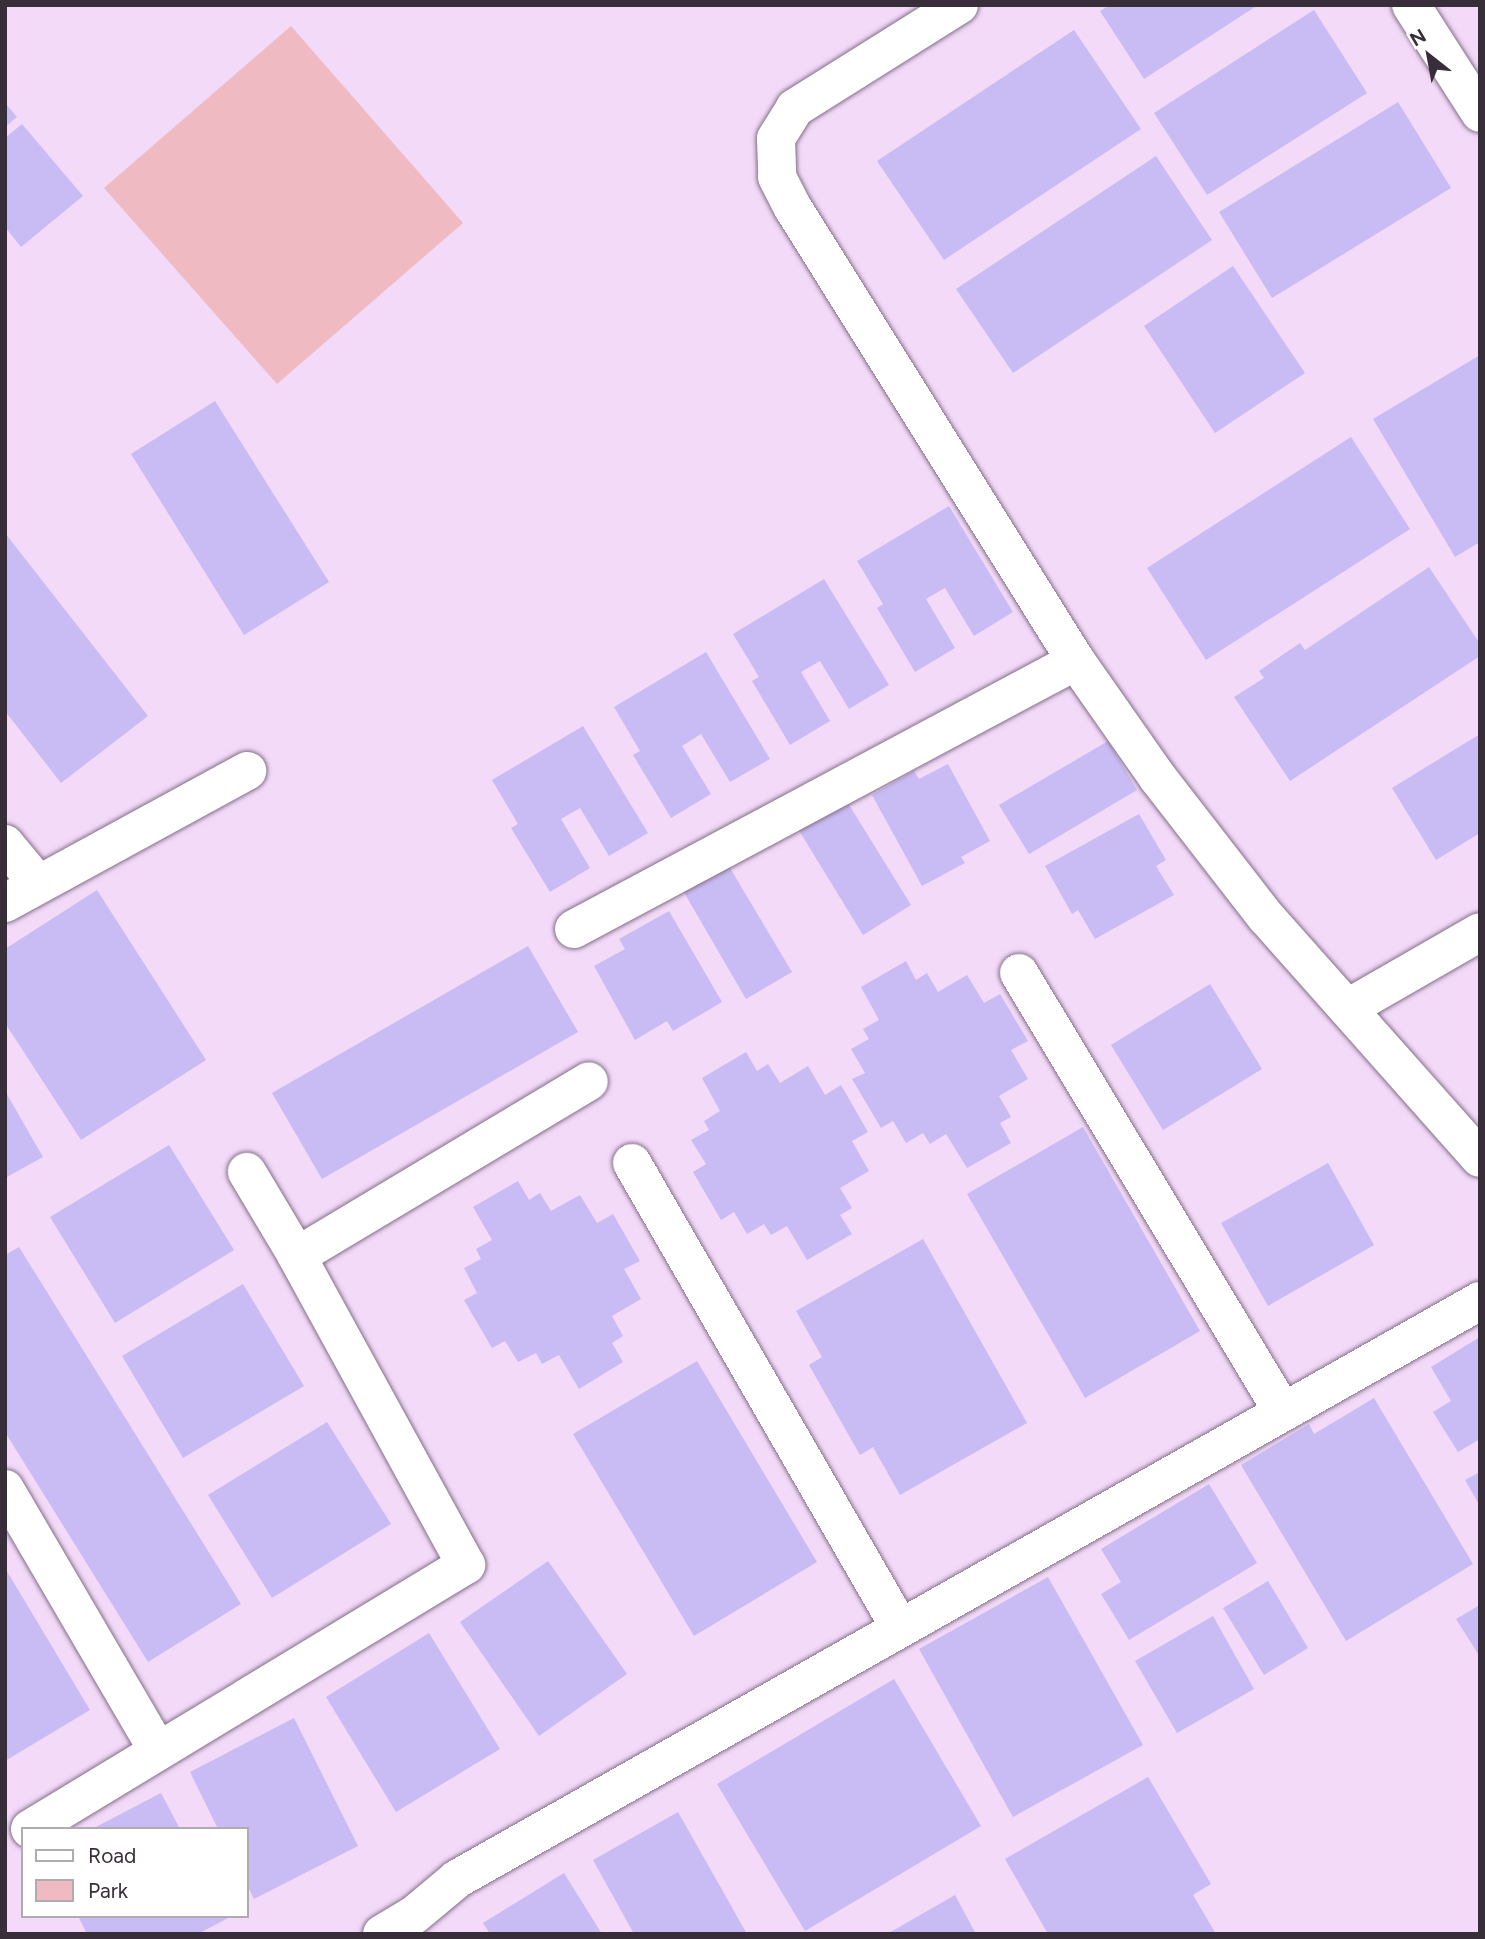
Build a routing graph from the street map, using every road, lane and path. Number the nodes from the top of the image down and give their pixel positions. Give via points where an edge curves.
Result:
1 (959, 5) edge
2 (1411, 5) edge
3 (1480, 113) edge
4 (1076, 661) junction
5 (247, 771) dead end
6 (5, 844) edge
7 (38, 884) junction
8 (5, 904) edge
9 (574, 929) dead end
10 (1480, 932) edge
11 (1019, 973) dead end
12 (1348, 1008) junction
13 (589, 1081) dead end
14 (1480, 1157) edge
15 (632, 1163) dead end
16 (247, 1172) dead end
17 (297, 1256) junction
18 (1480, 1301) edge
19 (1283, 1412) junction
20 (5, 1489) edge
21 (900, 1628) junction
22 (158, 1751) junction
23 (33, 1827) edge
24 (21, 1834) edge
25 (5, 1844) edge
26 (382, 1934) edge

1 - 4 street via 795,108 776,139 777,177
2 - 3 street
4 - 9 street
4 - 12 street via 1158,778 1258,906
5 - 7 street
6 - 7 street
7 - 8 street
10 - 12 street
11 - 19 street
12 - 14 street
13 - 17 street
15 - 21 street
16 - 17 street
17 - 22 street via 466,1565
18 - 19 street
19 - 21 street
20 - 22 street
21 - 26 street via 457,1879 414,1915
22 - 23 street
24 - 25 street

